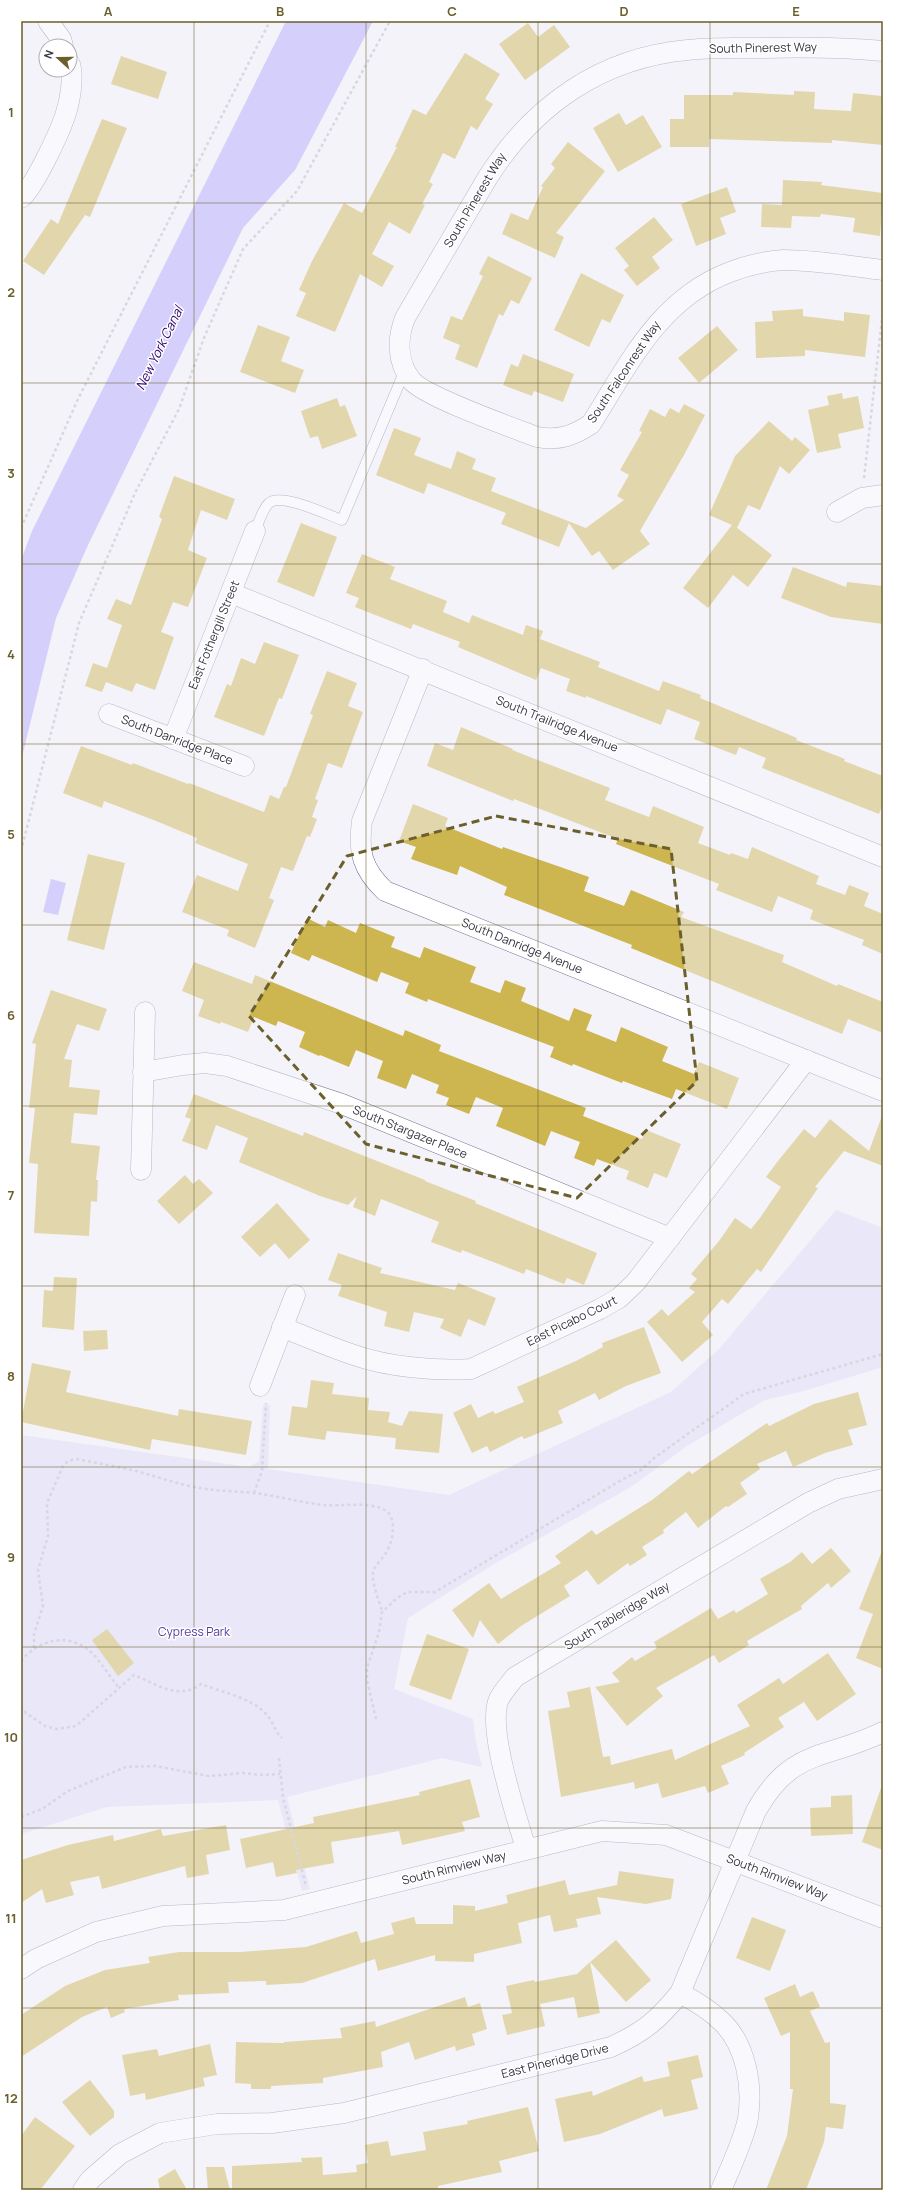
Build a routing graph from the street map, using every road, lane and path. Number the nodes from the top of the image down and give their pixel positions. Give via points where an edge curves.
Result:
1 (48, 21) edge
2 (270, 21) edge
3 (390, 21) edge
4 (60, 38) edge
5 (883, 51) edge
6 (70, 78) edge
7 (21, 198) edge
8 (883, 270) edge
9 (883, 310) edge
10 (403, 365) junction
11 (883, 495) edge
12 (862, 498) junction
13 (837, 512) dead end
14 (21, 528) edge
15 (255, 531) joint
16 (231, 593) junction
17 (422, 669) junction
18 (109, 714) dead end
19 (173, 739) junction
20 (244, 766) dead end
21 (21, 851) edge
22 (883, 857) edge
23 (145, 1012) dead end
24 (806, 1060) junction
25 (143, 1072) junction
26 (883, 1091) edge
27 (141, 1170) dead end
28 (670, 1238) junction
29 (295, 1295) dead end
30 (282, 1327) junction
31 (883, 1354) edge
32 (263, 1394) joint
33 (883, 1479) edge
34 (254, 1493) junction
35 (382, 1612) junction
36 (34, 1648) junction
37 (21, 1662) edge
38 (119, 1688) junction
39 (21, 1706) edge
40 (376, 1719) dead end
41 (883, 1732) edge
42 (282, 1738) dead end
43 (279, 1758) dead end
44 (280, 1774) junction
45 (21, 1817) edge
46 (526, 1850) junction
47 (735, 1861) junction
48 (310, 1904) junction
49 (883, 1918) edge
50 (21, 1969) edge
51 (680, 1993) junction
52 (83, 2190) edge
53 (721, 2190) edge

1 - 4 street
2 - 14 path via 78,399
3 - 21 path via 297,191 243,249 204,338 179,409 135,494 79,623
5 - 10 street, South Pinerest Way via 825,47 687,50 634,60 572,89 539,114 520,133 488,176 404,318 400,331
6 - 7 street via 65,116 31,188
8 - 10 street, South Falconrest Way via 781,260 746,266 713,278 683,297 657,322 591,424 580,432 551,440 536,437 436,396 412,381
9 - 12 path
10 - 15 lane via 342,520 288,500 278,499 270,502 264,510
11 - 12 street
12 - 13 street
15 - 16 street, East Fothergill Street
16 - 17 street, South Trailridge Avenue
16 - 19 street, East Fothergill Street
17 - 22 street, South Trailridge Avenue
17 - 24 street, South Danridge Avenue via 362,822 359,843 365,865 372,878 384,891
18 - 19 street, South Danridge Place
19 - 20 street, South Danridge Place
23 - 25 street
24 - 26 street, South Danridge Avenue
24 - 28 street, East Picabo Court
25 - 27 street
25 - 28 street, South Stargazer Place via 205,1063 227,1066 342,1104
28 - 30 street, East Picabo Court via 635,1283 619,1298 471,1369 448,1371 377,1361 355,1356
29 - 30 street
30 - 32 street
31 - 35 path via 744,1394 641,1470 622,1478 435,1592 407,1592
32 - 34 path via 262,1471
33 - 46 street, South Tableridge Way via 838,1489 808,1503 515,1677 499,1700 496,1726 499,1747
34 - 35 path via 327,1506 375,1506 389,1514 392,1534 390,1543 374,1571 373,1578
34 - 36 path via 222,1492 76,1459 68,1461 63,1466 47,1503 48,1536 38,1570 43,1606 34,1634
35 - 40 path via 379,1632 367,1668 367,1680
36 - 37 path
36 - 38 path via 54,1639 80,1645 92,1654
38 - 39 path via 76,1726 67,1729 45,1726 35,1721
38 - 42 path via 134,1675 178,1693 201,1684 259,1707 267,1714
41 - 47 street, East Pineridge Drive via 811,1757 787,1770 767,1791
43 - 44 path
44 - 45 path via 243,1773 209,1776 155,1766 126,1767 68,1791 42,1809
44 - 48 path via 283,1798
46 - 47 street, South Rimview Way via 602,1831 666,1835
46 - 48 street, South Rimview Way
47 - 49 street, South Rimview Way
47 - 51 street, East Pineridge Drive
48 - 50 street, South Rimview Way via 284,1910 163,1916 96,1932 36,1959
51 - 52 street, East Pineridge Drive via 660,2018 636,2036 611,2047 344,2113 272,2123 217,2124 160,2133 120,2154
51 - 53 street via 701,2004 722,2022 740,2049 750,2083 748,2119

